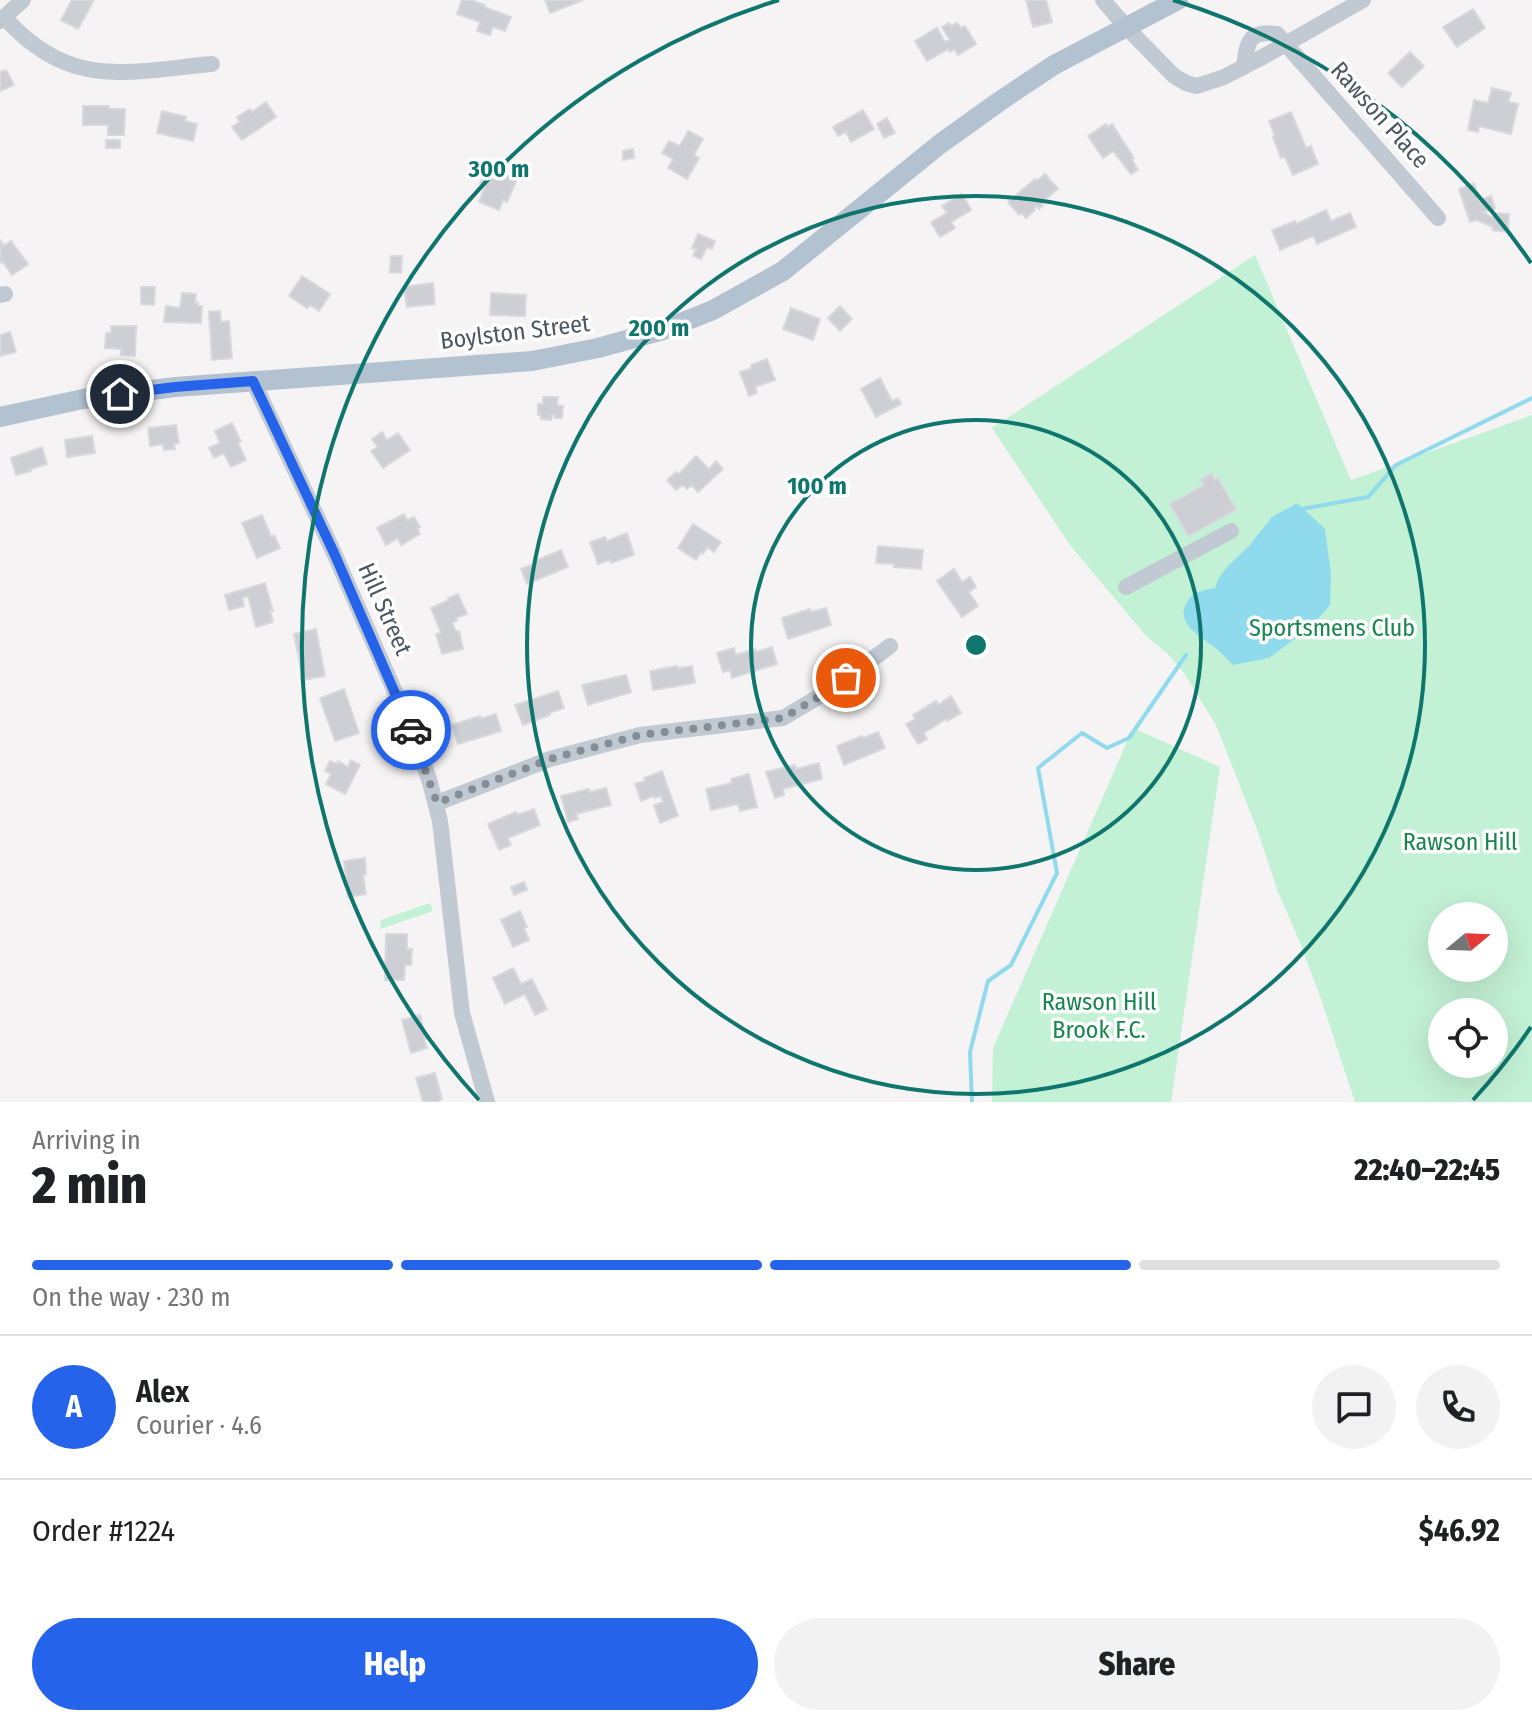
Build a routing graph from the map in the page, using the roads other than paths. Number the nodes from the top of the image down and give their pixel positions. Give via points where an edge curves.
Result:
1 (23, 0) edge
2 (1103, 0) edge
3 (1178, 0) edge
4 (1363, 0) edge
5 (3, 20) edge
6 (1126, 27) junction
7 (1285, 44) junction
8 (212, 64) dead end
9 (1438, 218) dead end
10 (253, 381) junction
11 (0, 417) edge
12 (1231, 531) dead end
13 (1126, 587) dead end
14 (890, 646) dead end
15 (437, 803) junction
16 (487, 1102) edge

1 - 5 street
2 - 6 street
3 - 6 main road, Boylston Street
4 - 7 street
5 - 8 street via 41,50 88,70 113,73
6 - 7 street via 1174,76 1197,86
6 - 10 main road, Boylston Street via 1000,101 783,271 683,323 543,359
7 - 9 street, Rawson Place
10 - 11 main road, Boylston Street via 92,398
10 - 15 street, Hill Street via 390,679
12 - 13 street
14 - 15 street via 783,718 640,735 550,759
15 - 16 street, Hill Street via 462,1013

